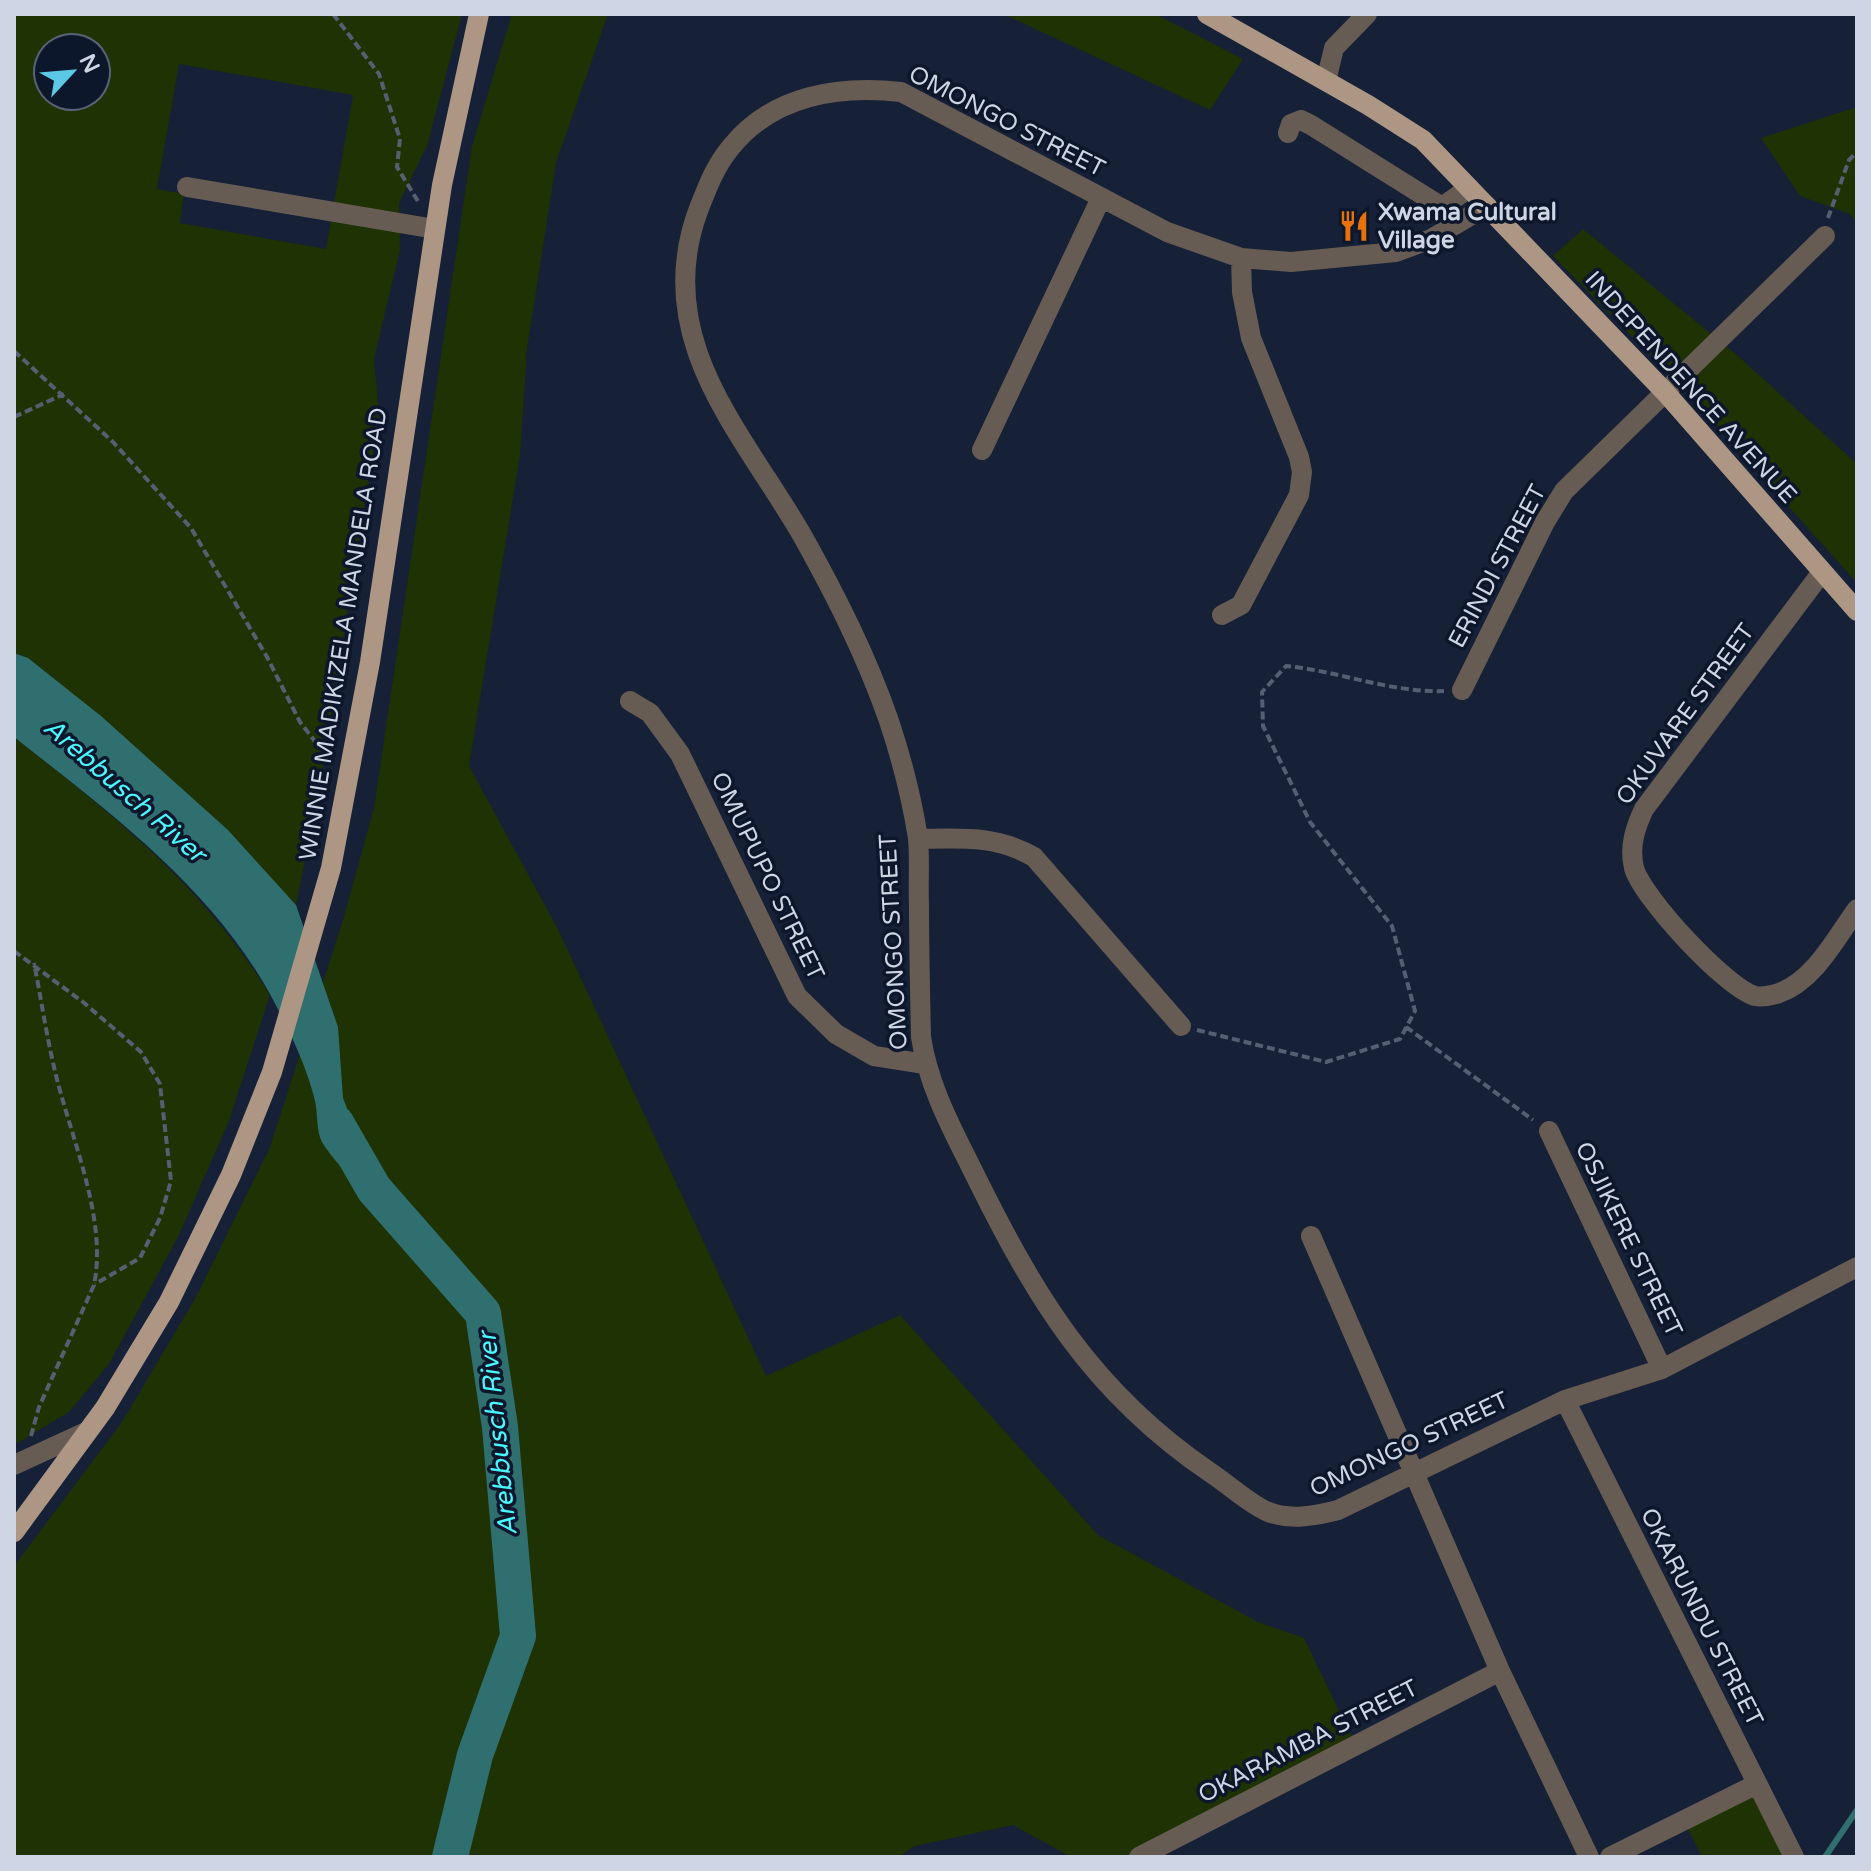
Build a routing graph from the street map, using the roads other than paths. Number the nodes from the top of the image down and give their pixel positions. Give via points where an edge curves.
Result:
1 (479, 14) edge
2 (491, 14) edge
3 (1207, 14) edge
4 (1367, 14) edge
5 (471, 56) junction
6 (1326, 81) junction
7 (1288, 133) dead end
8 (187, 187) dead end
9 (1469, 188) junction
10 (1101, 198) junction
11 (1487, 206) junction
12 (435, 229) junction
13 (1825, 236) road end
14 (1241, 258) junction
15 (1665, 392) junction
16 (982, 450) dead end
17 (1822, 572) junction
18 (1857, 611) edge
19 (1222, 615) dead end
20 (1462, 690) road end
21 (630, 701) dead end
22 (918, 839) junction
23 (1857, 909) edge
24 (1181, 1026) road end
25 (925, 1064) junction
26 (1549, 1131) road end
27 (1311, 1236) dead end
28 (1857, 1267) edge
29 (1662, 1369) junction
30 (1565, 1400) junction
31 (88, 1431) junction
32 (22, 1462) edge
33 (1415, 1474) junction
34 (14, 1532) edge
35 (1500, 1671) junction
36 (1757, 1784) junction
37 (1139, 1857) edge
38 (1589, 1857) edge
39 (1610, 1857) edge
40 (1794, 1857) edge

1 - 5 main road, WINNIE MADIKIZELA MANDELA ROAD
2 - 5 main road, WINNIE MADIKIZELA MANDELA ROAD
3 - 6 main road, INDEPENDENCE AVENUE
4 - 6 street via 1334,48
5 - 12 main road, WINNIE MADIKIZELA MANDELA ROAD
6 - 9 main road, INDEPENDENCE AVENUE via 1423,140
7 - 9 street via 1291,124 1301,120 1442,207
8 - 12 street
9 - 11 main road, INDEPENDENCE AVENUE
10 - 14 street, OMONGO STREET via 1202,247
10 - 16 street
10 - 22 street, OMONGO STREET via 901,92 861,87 804,98 771,113 738,138 720,160 691,232 684,282 698,362 800,533 863,652 891,726
11 - 14 street, OMONGO STREET via 1431,239 1396,252 1291,262
11 - 15 main road, INDEPENDENCE AVENUE
12 - 31 main road, WINNIE MADIKIZELA MANDELA ROAD via 370,662 322,904 272,1072 200,1243 138,1358
13 - 15 street, ERINDI STREET
14 - 19 street via 1251,338 1299,457 1301,484 1241,605
15 - 17 main road, INDEPENDENCE AVENUE
15 - 20 street, ERINDI STREET via 1554,504
17 - 18 main road, INDEPENDENCE AVENUE
17 - 23 street, OKUVARE STREET via 1644,809 1632,847 1634,868 1644,890 1723,978 1757,997 1777,994 1802,979
21 - 25 street, OMUPUPO STREET via 650,713 680,754 797,996 836,1034 874,1056
22 - 24 street via 986,838 1034,857
22 - 25 street, OMONGO STREET
25 - 33 street, OMONGO STREET via 1006,1238 1068,1341 1109,1389 1175,1449 1267,1512 1309,1518
26 - 29 street, OSJIKERE STREET
27 - 33 street
28 - 29 street, OMONGO STREET
29 - 30 street, OMONGO STREET
30 - 33 street, OMONGO STREET
30 - 36 street, OKARUNDU STREET
31 - 32 street
31 - 34 main road, WINNIE MADIKIZELA MANDELA ROAD
33 - 35 street
35 - 37 street, OKARAMBA STREET
35 - 38 street
36 - 39 street
36 - 40 street, OKARUNDU STREET

